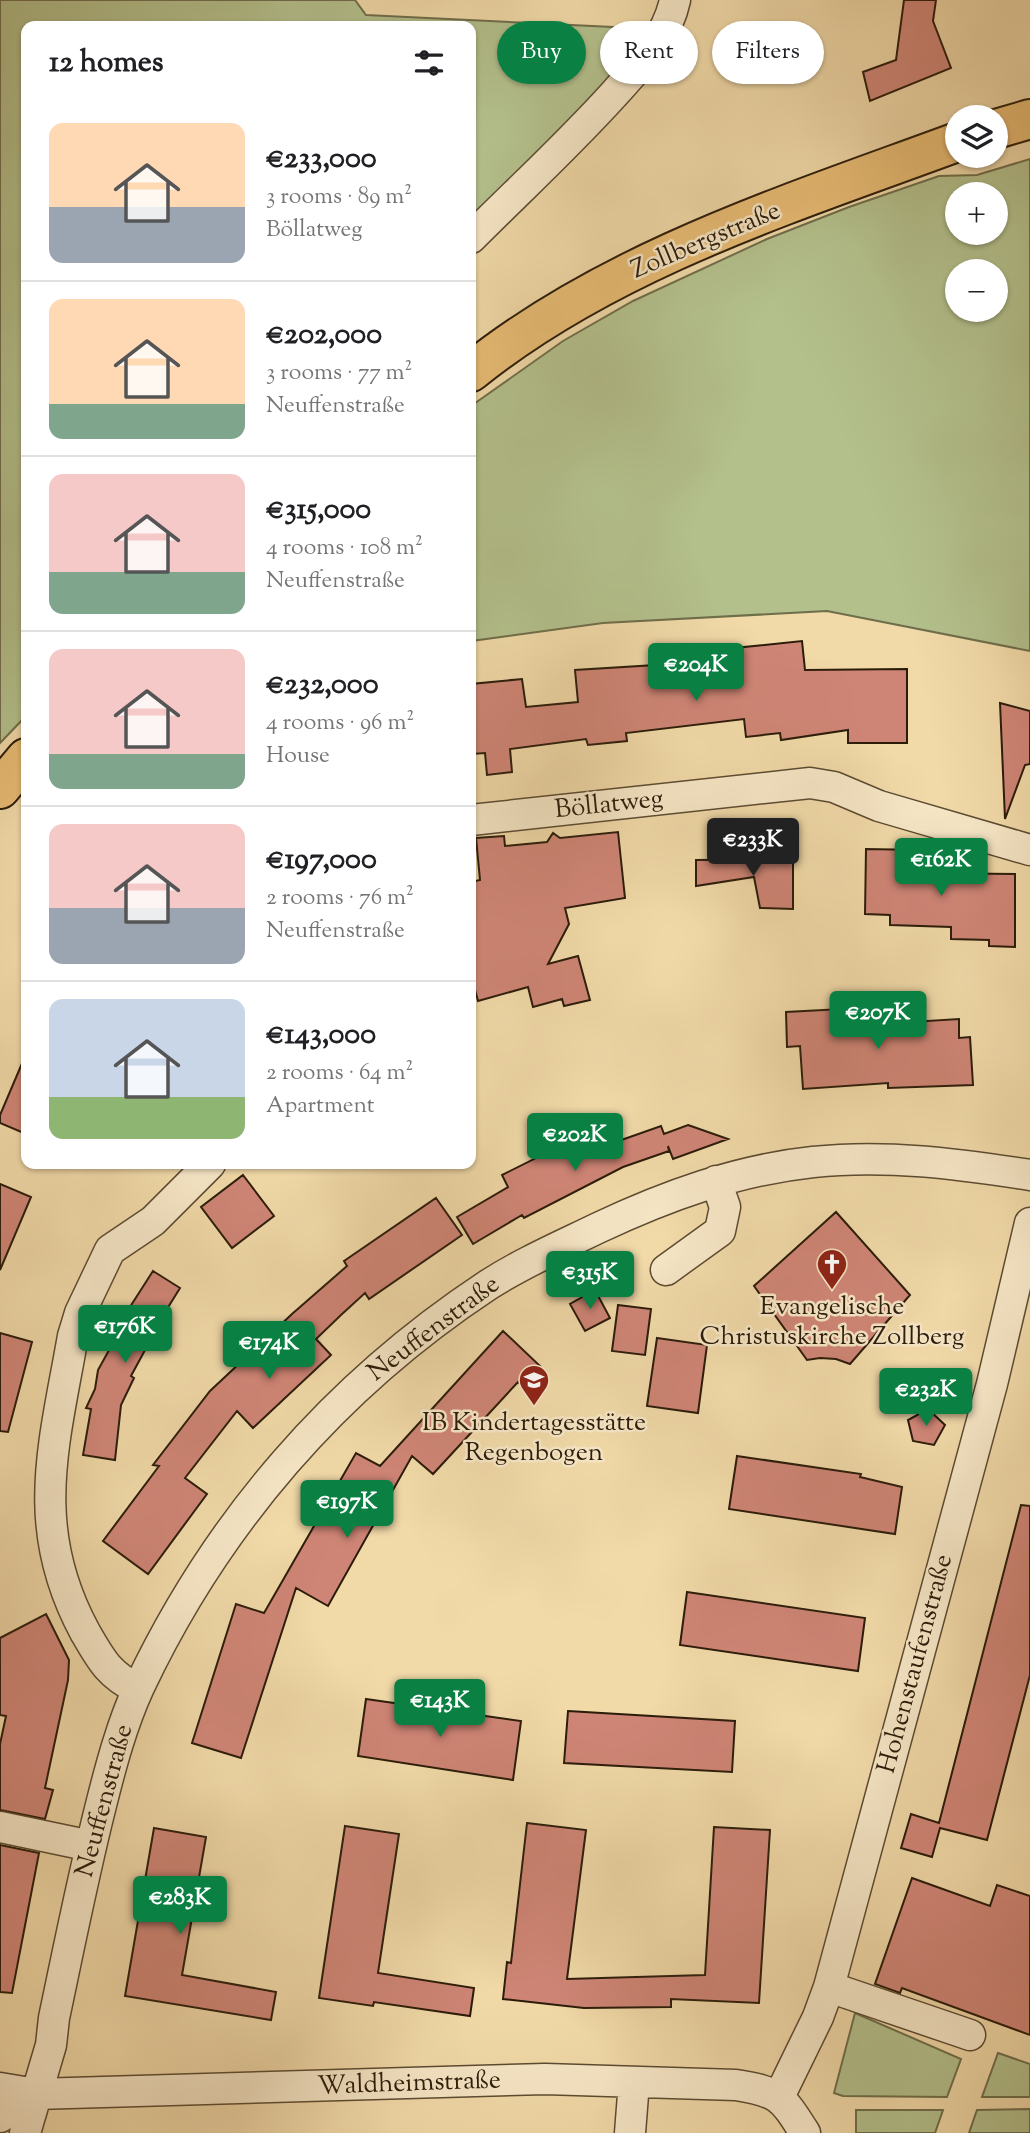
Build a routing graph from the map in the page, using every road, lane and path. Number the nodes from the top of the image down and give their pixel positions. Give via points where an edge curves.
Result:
1 (675, 0) edge
2 (1030, 119) edge
3 (1008, 125) edge
4 (945, 146) edge
5 (476, 233) edge
6 (476, 369) edge
7 (21, 764) edge
8 (0, 789) edge
9 (476, 819) edge
10 (1030, 850) edge
11 (205, 1169) edge
12 (1030, 1175) edge
13 (716, 1181) junction
14 (1030, 1223) edge
15 (666, 1270) dead end
16 (138, 1689) junction
17 (0, 1827) edge
18 (91, 1846) junction
19 (829, 1987) junction
20 (970, 2035) dead end
21 (634, 2082) junction
22 (0, 2088) edge
23 (36, 2094) junction
24 (779, 2097) junction
25 (0, 2117) edge
26 (802, 2132) edge
27 (25, 2133) edge
28 (629, 2133) edge

1 - 5 street via 669,20 643,62
2 - 3 main road
4 - 6 main road, Zollbergstraße via 653,261 555,314
7 - 8 main road
9 - 10 street, Böllatweg via 823,783 879,806
11 - 16 street via 153,1221 110,1250 103,1262 73,1336 48,1486 52,1543 80,1623 103,1663
12 - 13 street, Neuffenstraße via 908,1159 862,1159 812,1162
13 - 15 street via 725,1208 720,1231
13 - 16 street, Neuffenstraße via 631,1213 490,1284 367,1379 297,1447 206,1564
14 - 19 street, Hohenstaufenstraße via 992,1384
16 - 18 street, Neuffenstraße
17 - 18 street
18 - 23 street, Neuffenstraße via 51,2045
19 - 20 street
19 - 24 street, Hohenstaufenstraße
21 - 23 street, Waldheimstraße via 545,2080
21 - 24 street, Waldheimstraße via 736,2085
21 - 28 street
22 - 23 street, Waldheimstraße
23 - 25 street
23 - 27 street, Neuffenstraße
24 - 26 street

